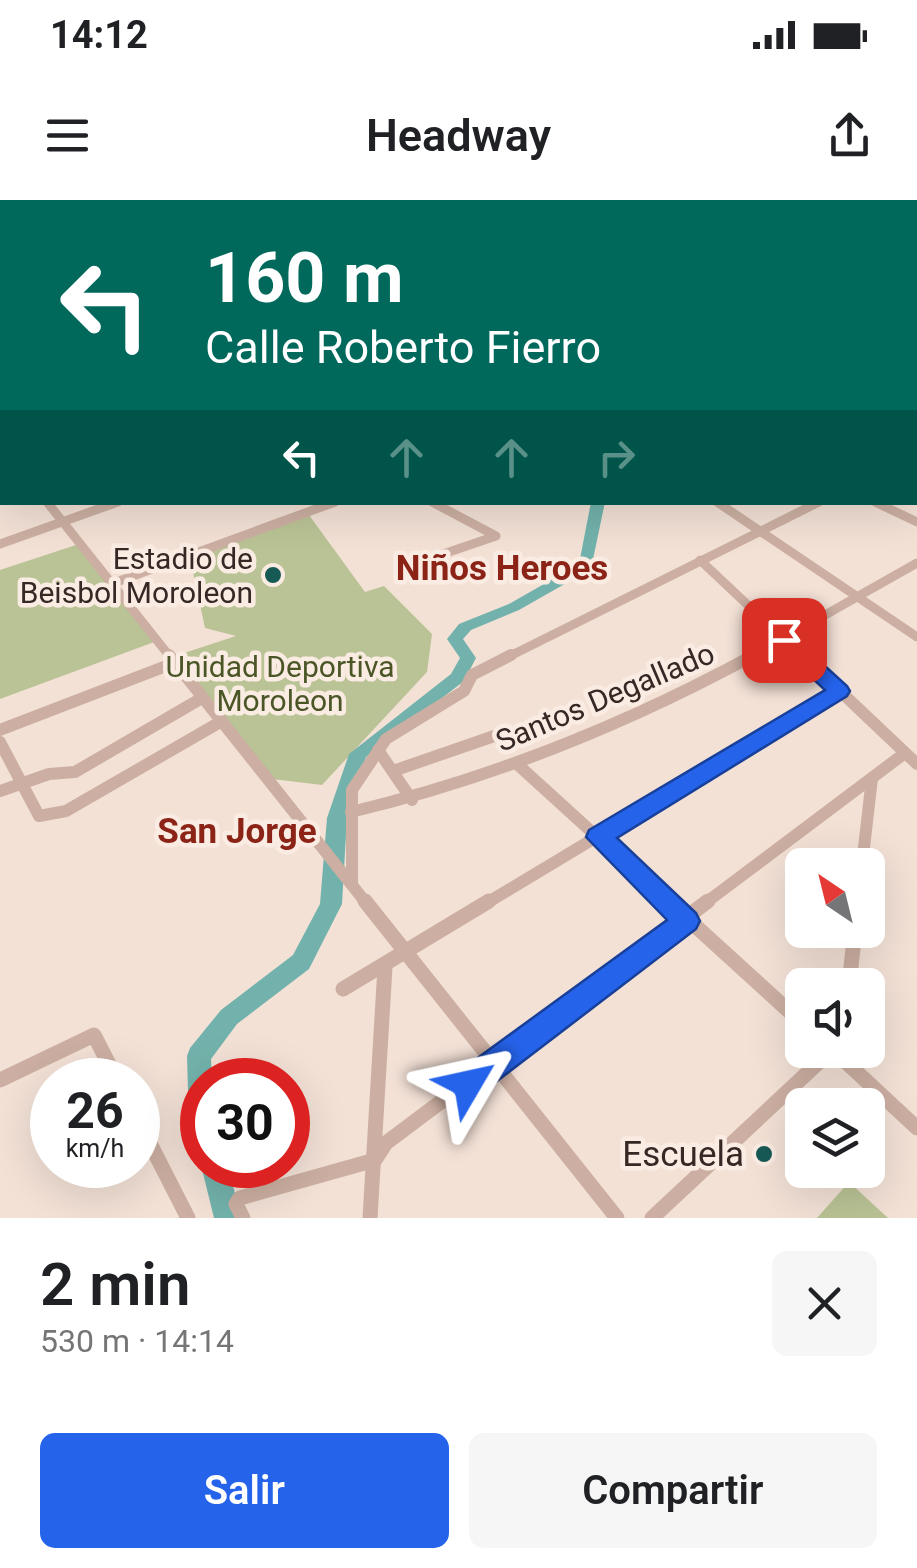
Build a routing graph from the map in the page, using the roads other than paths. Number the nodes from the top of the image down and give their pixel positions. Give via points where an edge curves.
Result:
1 (49, 505) edge
2 (110, 505) edge
3 (327, 505) edge
4 (438, 505) edge
5 (720, 505) edge
6 (813, 505) edge
7 (881, 505) edge
8 (62, 522) junction
9 (917, 522) edge
10 (758, 532) junction
11 (0, 544) edge
12 (700, 560) junction
13 (917, 563) edge
14 (405, 567) dead end
15 (111, 584) junction
16 (858, 598) junction
17 (917, 637) edge
18 (784, 640) junction
19 (174, 663) junction
20 (839, 691) junction
21 (202, 698) junction
22 (222, 721) junction
23 (0, 730) edge
24 (500, 734) dead end
25 (0, 742) edge
26 (378, 750) junction
27 (911, 759) edge
28 (516, 763) junction
29 (393, 771) junction
30 (872, 778) junction
31 (22, 782) junction
32 (0, 792) edge
33 (412, 800) junction
34 (351, 812) junction
35 (598, 837) junction
36 (864, 848) edge
37 (331, 858) joint
38 (351, 882) junction
39 (686, 921) junction
40 (408, 953) junction
41 (385, 967) junction
42 (342, 989) dead end
43 (785, 1008) edge
44 (45, 1058) edge
45 (107, 1058) edge
46 (496, 1064) junction
47 (30, 1065) edge
48 (814, 1068) edge
49 (852, 1068) edge
50 (0, 1080) edge
51 (917, 1128) edge
52 (375, 1160) junction
53 (160, 1163) edge
54 (240, 1211) edge
55 (188, 1218) edge
56 (370, 1218) edge
57 (617, 1218) edge
58 (652, 1218) edge

1 - 8 street
2 - 8 street
3 - 15 street
4 - 14 street via 496,536
5 - 10 street
6 - 10 street
7 - 9 street
8 - 11 street
8 - 15 street
10 - 12 street
10 - 16 street
12 - 18 street
12 - 26 street via 472,674 464,691
13 - 16 street, Santos Degallado
15 - 19 street
16 - 17 street
16 - 18 street, Santos Degallado
18 - 20 street
18 - 28 street, Santos Degallado via 650,711
19 - 21 street
19 - 23 street
20 - 27 street
20 - 35 street
21 - 22 street
21 - 31 street via 75,772
22 - 31 street via 66,811 40,816
22 - 37 street
24 - 29 street
25 - 31 street
26 - 29 street
26 - 34 street via 352,790
27 - 30 street
28 - 33 street, Santos Degallado
28 - 35 street
29 - 33 street
30 - 36 street
30 - 39 street
31 - 32 street
33 - 34 street, Santos Degallado
34 - 38 street
35 - 39 street
35 - 40 street
37 - 38 street
38 - 40 street
39 - 43 street
39 - 46 street
40 - 41 street
40 - 46 street
41 - 42 street
41 - 52 street
44 - 45 street via 94,1034
46 - 52 street via 386,1143
46 - 57 street
47 - 50 street
48 - 58 street
49 - 51 street
52 - 54 street via 240,1198
52 - 56 street
53 - 55 street

